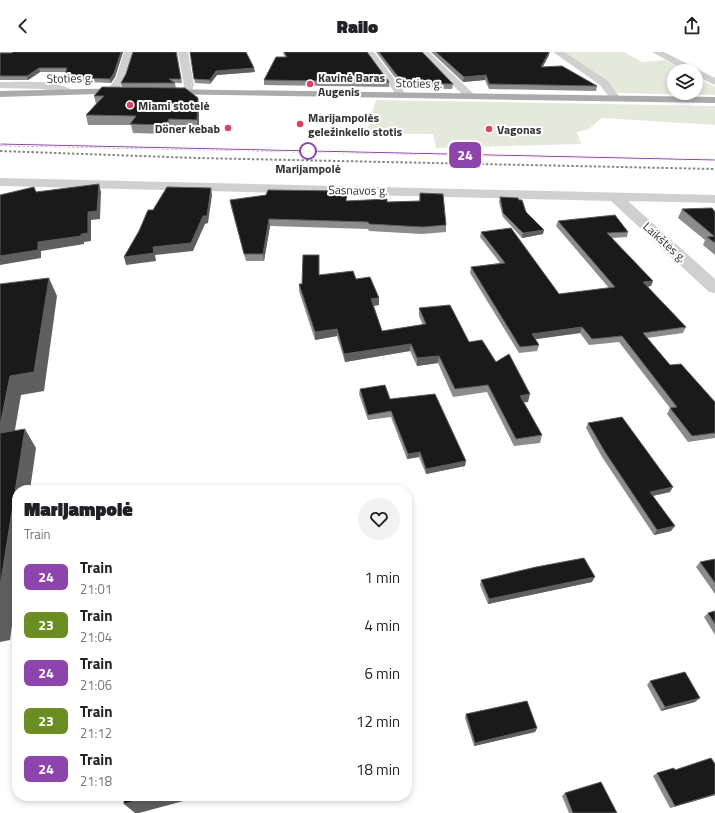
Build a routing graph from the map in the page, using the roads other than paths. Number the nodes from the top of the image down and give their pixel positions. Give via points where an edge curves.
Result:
1 (0, 52) edge
2 (13, 52) edge
3 (129, 52) edge
4 (183, 52) edge
5 (369, 52) edge
6 (424, 52) edge
7 (558, 52) edge
8 (657, 52) edge
9 (680, 64) edge
10 (703, 76) edge
11 (715, 82) edge
12 (1, 91) edge
13 (112, 91) junction
14 (187, 92) junction
15 (400, 96) junction
16 (471, 97) junction
17 (616, 100) junction
18 (715, 100) edge
19 (0, 182) edge
20 (614, 196) junction
21 (715, 199) edge
22 (715, 288) edge

1 - 2 street
3 - 13 street via 121,78
4 - 14 street
5 - 15 street
6 - 16 street
7 - 17 street via 604,83
8 - 9 street
10 - 11 street
12 - 13 main road, Stoties g.
13 - 14 main road, Stoties g.
14 - 15 main road, Stoties g.
15 - 16 main road, Stoties g.
16 - 17 main road, Stoties g.
17 - 18 main road, Stoties g.
19 - 20 street, Sasnavos g.
20 - 21 street, Sasnavos g.
20 - 22 street, Laikštės g.

